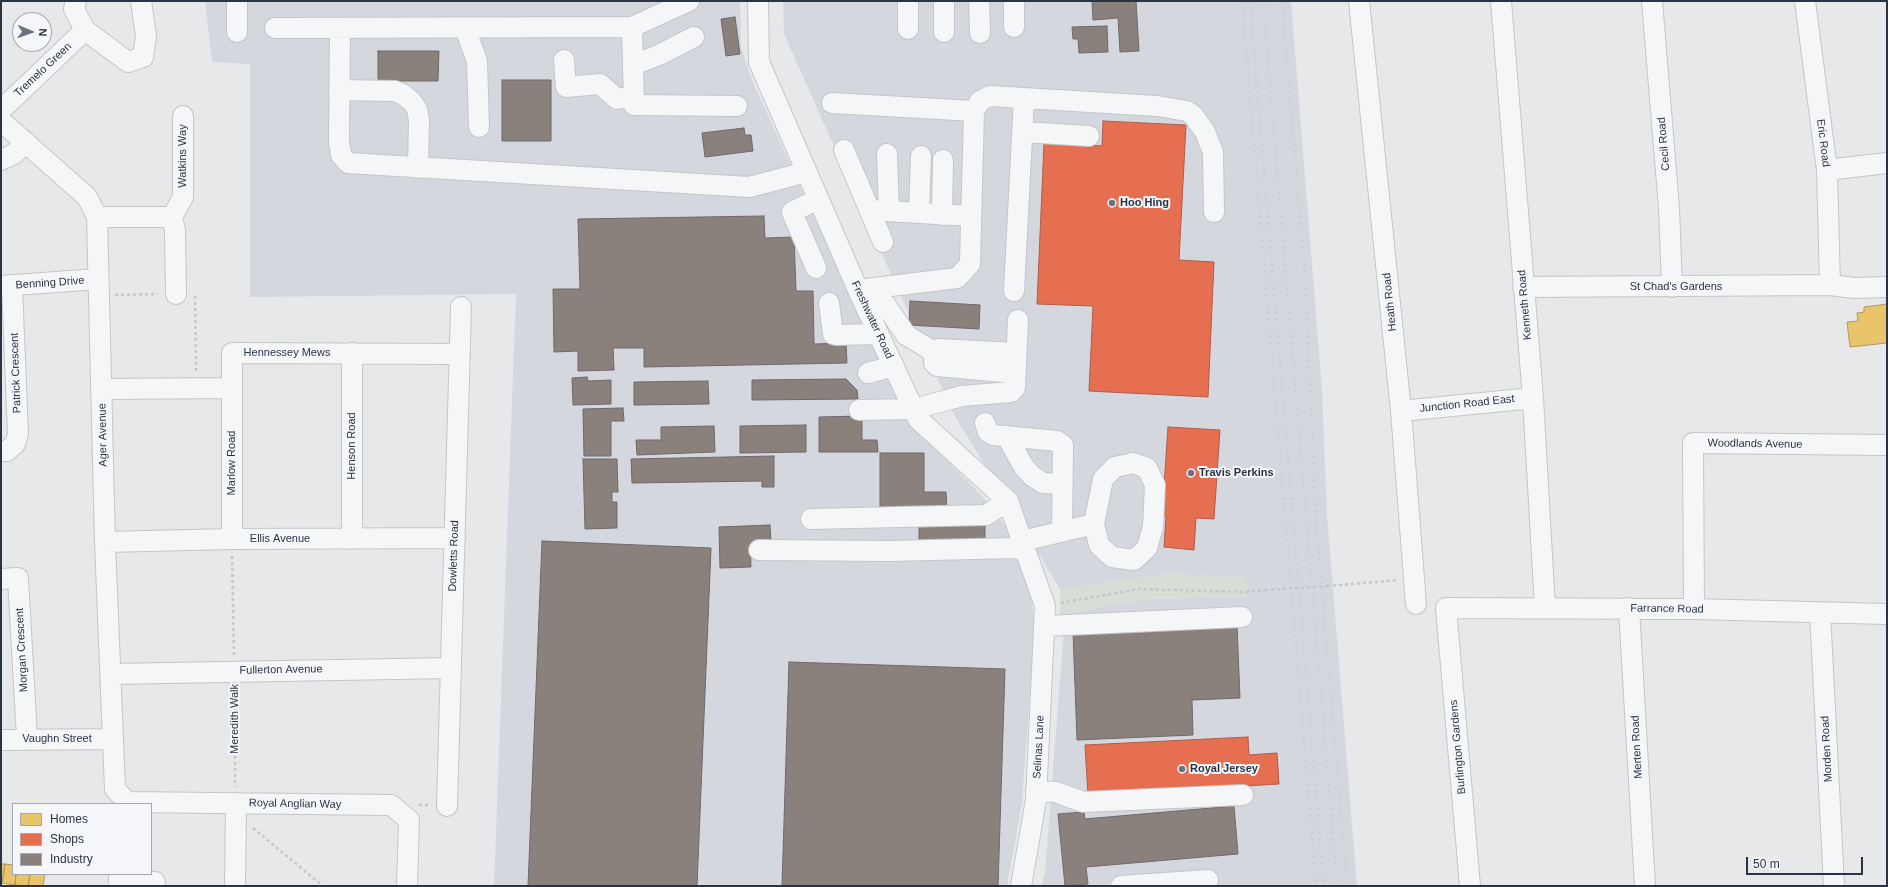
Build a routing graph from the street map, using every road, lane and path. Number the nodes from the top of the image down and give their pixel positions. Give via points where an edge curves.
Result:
1 (76, 1) edge
2 (141, 1) edge
3 (237, 1) edge
4 (689, 1) edge
5 (758, 1) edge
6 (908, 1) edge
7 (944, 1) edge
8 (979, 1) edge
9 (1014, 1) edge
10 (1359, 1) edge
11 (1501, 1) edge
12 (1652, 1) edge
13 (1805, 1) edge
14 (632, 27) junction
15 (1014, 27) dead end
16 (275, 28) dead end
17 (340, 28) junction
18 (465, 28) junction
19 (908, 29) dead end
20 (85, 30) junction
21 (236, 32) dead end
22 (944, 32) dead end
23 (980, 32) dead end
24 (694, 37) dead end
25 (564, 60) dead end
26 (633, 65) junction
27 (339, 90) junction
28 (634, 96) junction
29 (1024, 98) junction
30 (832, 103) dead end
31 (737, 106) dead end
32 (1, 110) edge
33 (974, 111) junction
34 (183, 116) dead end
35 (1, 121) edge
36 (479, 126) dead end
37 (1023, 132) junction
38 (1089, 136) dead end
39 (26, 142) junction
40 (844, 150) dead end
41 (887, 154) dead end
42 (921, 156) dead end
43 (1, 160) edge
44 (943, 160) dead end
45 (1887, 163) edge
46 (418, 168) junction
47 (1827, 170) junction
48 (807, 172) junction
49 (818, 199) junction
50 (869, 210) junction
51 (889, 211) junction
52 (1214, 212) dead end
53 (919, 213) junction
54 (942, 215) junction
55 (971, 216) junction
56 (97, 217) junction
57 (172, 217) junction
58 (883, 242) dead end
59 (816, 268) dead end
60 (1830, 285) junction
61 (7, 286) edge
62 (99, 287) junction
63 (1523, 287) junction
64 (1672, 287) junction
65 (1887, 287) edge
66 (866, 289) junction
67 (1014, 291) dead end
68 (176, 294) junction
69 (829, 303) dead end
70 (461, 307) dead end
71 (1018, 320) dead end
72 (878, 334) junction
73 (934, 352) junction
74 (352, 353) junction
75 (1016, 353) junction
76 (460, 354) junction
77 (894, 366) junction
78 (868, 373) dead end
79 (1015, 373) junction
80 (196, 388) junction
81 (232, 388) junction
82 (101, 389) junction
83 (1533, 398) junction
84 (914, 409) junction
85 (859, 410) dead end
86 (1401, 411) junction
87 (985, 423) dead end
88 (1007, 437) junction
89 (1887, 445) edge
90 (1, 451) edge
91 (1063, 484) junction
92 (1008, 501) junction
93 (811, 519) dead end
94 (1094, 524) junction
95 (1062, 532) junction
96 (455, 538) junction
97 (232, 539) junction
98 (352, 539) junction
99 (105, 542) junction
100 (1024, 546) junction
101 (759, 550) dead end
102 (1, 579) edge
103 (1415, 579) junction
104 (1416, 604) dead end
105 (1045, 606) junction
106 (1446, 608) joint
107 (1545, 608) junction
108 (1629, 608) junction
109 (1694, 609) junction
110 (1820, 612) junction
111 (1887, 614) edge
112 (1242, 617) dead end
113 (1045, 626) junction
114 (450, 668) junction
115 (235, 671) junction
116 (111, 674) junction
117 (27, 738) junction
118 (112, 739) junction
119 (1, 740) edge
120 (1036, 791) junction
121 (1243, 794) dead end
122 (118, 796) edge
123 (143, 803) edge
124 (152, 804) edge
125 (447, 806) dead end
126 (236, 809) junction
127 (119, 875) edge
128 (1208, 880) dead end
129 (155, 882) dead end
130 (236, 886) edge
131 (323, 886) edge
132 (407, 886) edge
133 (1021, 886) edge
134 (1121, 886) edge
135 (1470, 886) edge
136 (1645, 886) edge
137 (1834, 886) edge

1 - 20 street via 74,9
2 - 20 street via 146,36 143,57 128,62
3 - 21 street
4 - 14 street
5 - 48 street, Freshwater Road via 759,62
6 - 19 street
7 - 22 street
8 - 23 street
9 - 15 street
10 - 86 street, Heath Road
11 - 63 street, Kenneth Road
12 - 64 street, Cecil Road via 1669,208
13 - 47 street, Eric Road
14 - 18 street
14 - 26 street
16 - 17 street
17 - 18 street
17 - 27 street
18 - 36 street via 477,61
20 - 32 street, Tremelo Green
24 - 26 street
25 - 28 street via 566,86 600,84 617,99
26 - 28 street
27 - 46 street via 395,91 412,102 417,108 419,120
27 - 46 street via 339,141 342,158 354,164
28 - 31 street via 634,105
29 - 33 street via 990,96 980,101
29 - 37 street
29 - 52 street via 1157,106 1187,111 1205,132 1213,152
30 - 33 street
33 - 55 street
34 - 57 street, Watkins Way via 183,197
35 - 39 street, Ager Avenue
37 - 38 street
37 - 67 street
39 - 43 street via 14,154
39 - 56 street, Ager Avenue via 88,197
40 - 50 street
41 - 51 street
42 - 53 street
44 - 54 street
45 - 47 street
46 - 48 street via 749,187
47 - 60 street, Eric Road
48 - 49 street, Freshwater Road
49 - 59 street via 792,212
49 - 66 street, Freshwater Road
50 - 51 street
50 - 58 street
51 - 53 street
53 - 54 street
54 - 55 street
55 - 66 street via 970,264 957,278
56 - 57 street
56 - 62 street, Ager Avenue
57 - 68 street via 175,230
60 - 64 street, St Chad's Gardens
60 - 65 street, St Chad's Gardens via 1855,288
61 - 62 street, Benning Drive
61 - 90 street, Patrick Crescent via 18,434 15,444 8,451
62 - 68 path
62 - 82 street, Ager Avenue
63 - 64 street, St Chad's Gardens
63 - 83 street, Kenneth Road
66 - 72 street, Freshwater Road
66 - 73 street via 906,335
68 - 80 path via 195,293
69 - 72 street via 833,334
70 - 76 street, Dowletts Road
71 - 75 street
72 - 77 street, Freshwater Road
73 - 75 street via 938,349
73 - 79 street via 934,363 937,366
74 - 76 street, Hennessey Mews
74 - 81 street, Hennessey Mews via 232,353
74 - 98 street, Henson Road
75 - 79 street
76 - 96 street, Dowletts Road
77 - 78 street
77 - 84 street, Freshwater Road
79 - 84 street via 1015,388 1011,392 962,396
80 - 81 street
80 - 82 street
81 - 97 street, Marlow Road
82 - 99 street, Ager Avenue
83 - 86 street, Junction Road East
83 - 107 street, Kenneth Road
84 - 85 street
84 - 92 street, Freshwater Road via 918,419
86 - 103 street, Heath Road
87 - 88 street via 988,432
88 - 91 street via 1032,476 1042,483
88 - 91 street via 1061,442 1064,445
89 - 109 street, Woodlands Avenue via 1693,443
91 - 95 street
92 - 93 street via 986,515
92 - 100 street, Freshwater Road
94 - 94 street via 1103,479 1115,467 1133,463 1147,468 1155,485 1153,526 1147,548 1134,560 1112,557 1099,545
94 - 95 street
95 - 100 street
96 - 98 street, Ellis Avenue
96 - 114 street, Dowletts Road
97 - 98 street, Ellis Avenue
97 - 99 street, Ellis Avenue
97 - 115 path, Meredith Walk
99 - 116 street, Ager Avenue
100 - 101 street via 883,551
100 - 105 street, Freshwater Road
102 - 117 street, Morgan Crescent via 18,578
103 - 104 street, Heath Road
103 - 105 path, bridge via 1246,592 1138,589
105 - 113 street, Selinas Lane
106 - 107 street, Farrance Road
106 - 135 street, Burlington Gardens
107 - 108 street, Farrance Road
108 - 109 street, Farrance Road
108 - 136 street, Merten Road
109 - 110 street, Farrance Road
110 - 111 street, Farrance Road
110 - 137 street, Morden Road
112 - 113 street
113 - 120 street, Selinas Lane
114 - 115 street, Fullerton Avenue
114 - 125 street, Dowletts Road
115 - 116 street, Fullerton Avenue
115 - 126 path, Meredith Walk
116 - 118 street, Ager Avenue
117 - 118 street, Vaughn Street
117 - 119 street, Vaughn Street
118 - 122 street, Ager Avenue
120 - 121 street via 1061,793 1083,802
120 - 133 street, Selinas Lane
122 - 123 street, Royal Anglian Way via 127,802
124 - 126 street, Royal Anglian Way
126 - 130 street
126 - 131 path
126 - 132 street, Royal Anglian Way via 391,805 409,820
127 - 129 street via 119,882
128 - 134 street

